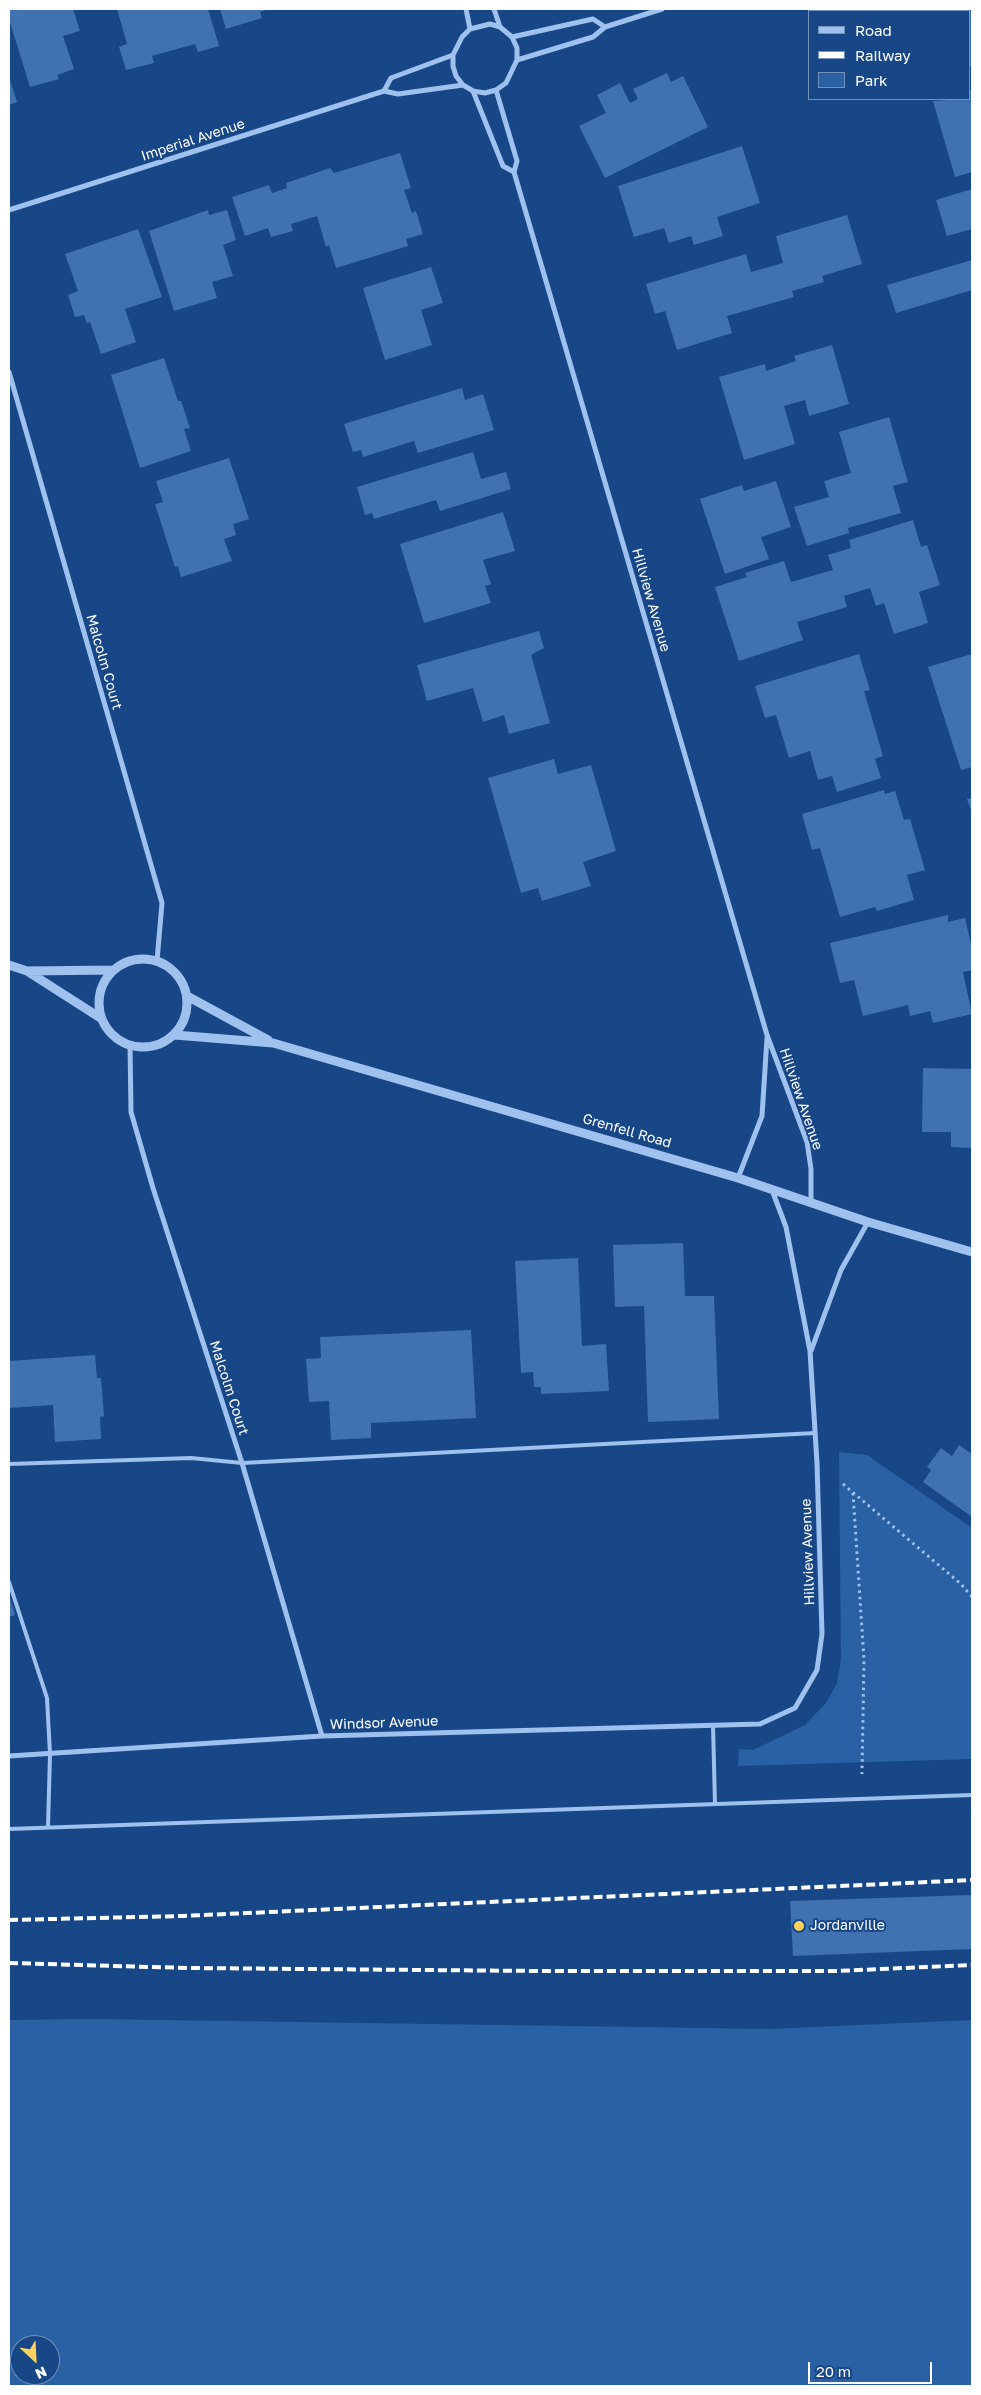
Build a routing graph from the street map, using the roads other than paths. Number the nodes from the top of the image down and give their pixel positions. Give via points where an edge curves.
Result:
1 (466, 9) edge
2 (494, 9) edge
3 (662, 9) edge
4 (500, 27) junction
5 (605, 27) junction
6 (470, 29) junction
7 (512, 37) junction
8 (453, 55) junction
9 (517, 60) junction
10 (463, 85) junction
11 (496, 90) junction
12 (384, 91) junction
13 (473, 91) junction
14 (514, 172) junction
15 (9, 210) edge
16 (9, 372) edge
17 (157, 961) junction
18 (9, 965) edge
19 (114, 970) junction
20 (27, 971) junction
21 (187, 996) junction
22 (102, 1019) junction
23 (174, 1035) junction
24 (767, 1035) junction
25 (273, 1043) junction
26 (130, 1045) junction
27 (738, 1178) junction
28 (771, 1188) junction
29 (811, 1201) junction
30 (868, 1222) junction
31 (972, 1252) edge
32 (810, 1351) junction
33 (814, 1433) junction
34 (242, 1463) junction
35 (9, 1464) edge
36 (9, 1582) edge
37 (760, 1724) joint
38 (713, 1725) junction
39 (322, 1736) junction
40 (50, 1754) junction
41 (9, 1756) edge
42 (972, 1795) edge
43 (715, 1804) junction
44 (48, 1827) junction
45 (9, 1829) edge

1 - 6 street
2 - 4 street
3 - 5 street
4 - 6 street via 490,24
4 - 7 street
5 - 7 street via 592,20
5 - 9 street via 593,37
6 - 8 street
7 - 9 street via 517,48
8 - 10 street via 456,76
8 - 12 street, Imperial Avenue via 392,78
9 - 11 street via 506,83
10 - 12 street, Imperial Avenue via 398,94
10 - 13 street
11 - 13 street via 485,93
11 - 14 street, Hillview Avenue via 517,161
12 - 15 street, Imperial Avenue
13 - 14 street, Hillview Avenue via 503,166
14 - 24 street, Hillview Avenue
16 - 17 street, Malcolm Court via 162,903
17 - 19 street via 127,962
17 - 21 street via 177,974
18 - 20 street
19 - 20 street
19 - 22 street via 100,993
20 - 22 street
21 - 23 street via 188,1010
21 - 25 street, Grenfell Road
22 - 26 street via 113,1035
23 - 25 street, Grenfell Road
23 - 26 street via 153,1046
24 - 27 street, Hillview Avenue via 762,1116
24 - 29 street, Hillview Avenue via 807,1142
25 - 27 street, Grenfell Road
26 - 34 street, Malcolm Court via 131,1112
27 - 28 street, Grenfell Road
28 - 29 street, Grenfell Road
28 - 32 street, Hillview Avenue via 786,1227
29 - 30 street, Grenfell Road
30 - 31 street, Grenfell Road
30 - 32 street, Hillview Avenue via 841,1270
32 - 33 street, Hillview Avenue
33 - 34 lane
33 - 37 street, Hillview Avenue via 822,1634 817,1670 795,1708
34 - 35 lane via 192,1458
34 - 39 street, Malcolm Court
36 - 40 lane via 47,1698
37 - 38 street, Windsor Avenue
38 - 39 street, Windsor Avenue
38 - 43 lane
39 - 40 street, Windsor Avenue
40 - 41 street, Windsor Avenue
40 - 44 lane
42 - 43 lane
43 - 44 lane
44 - 45 lane

